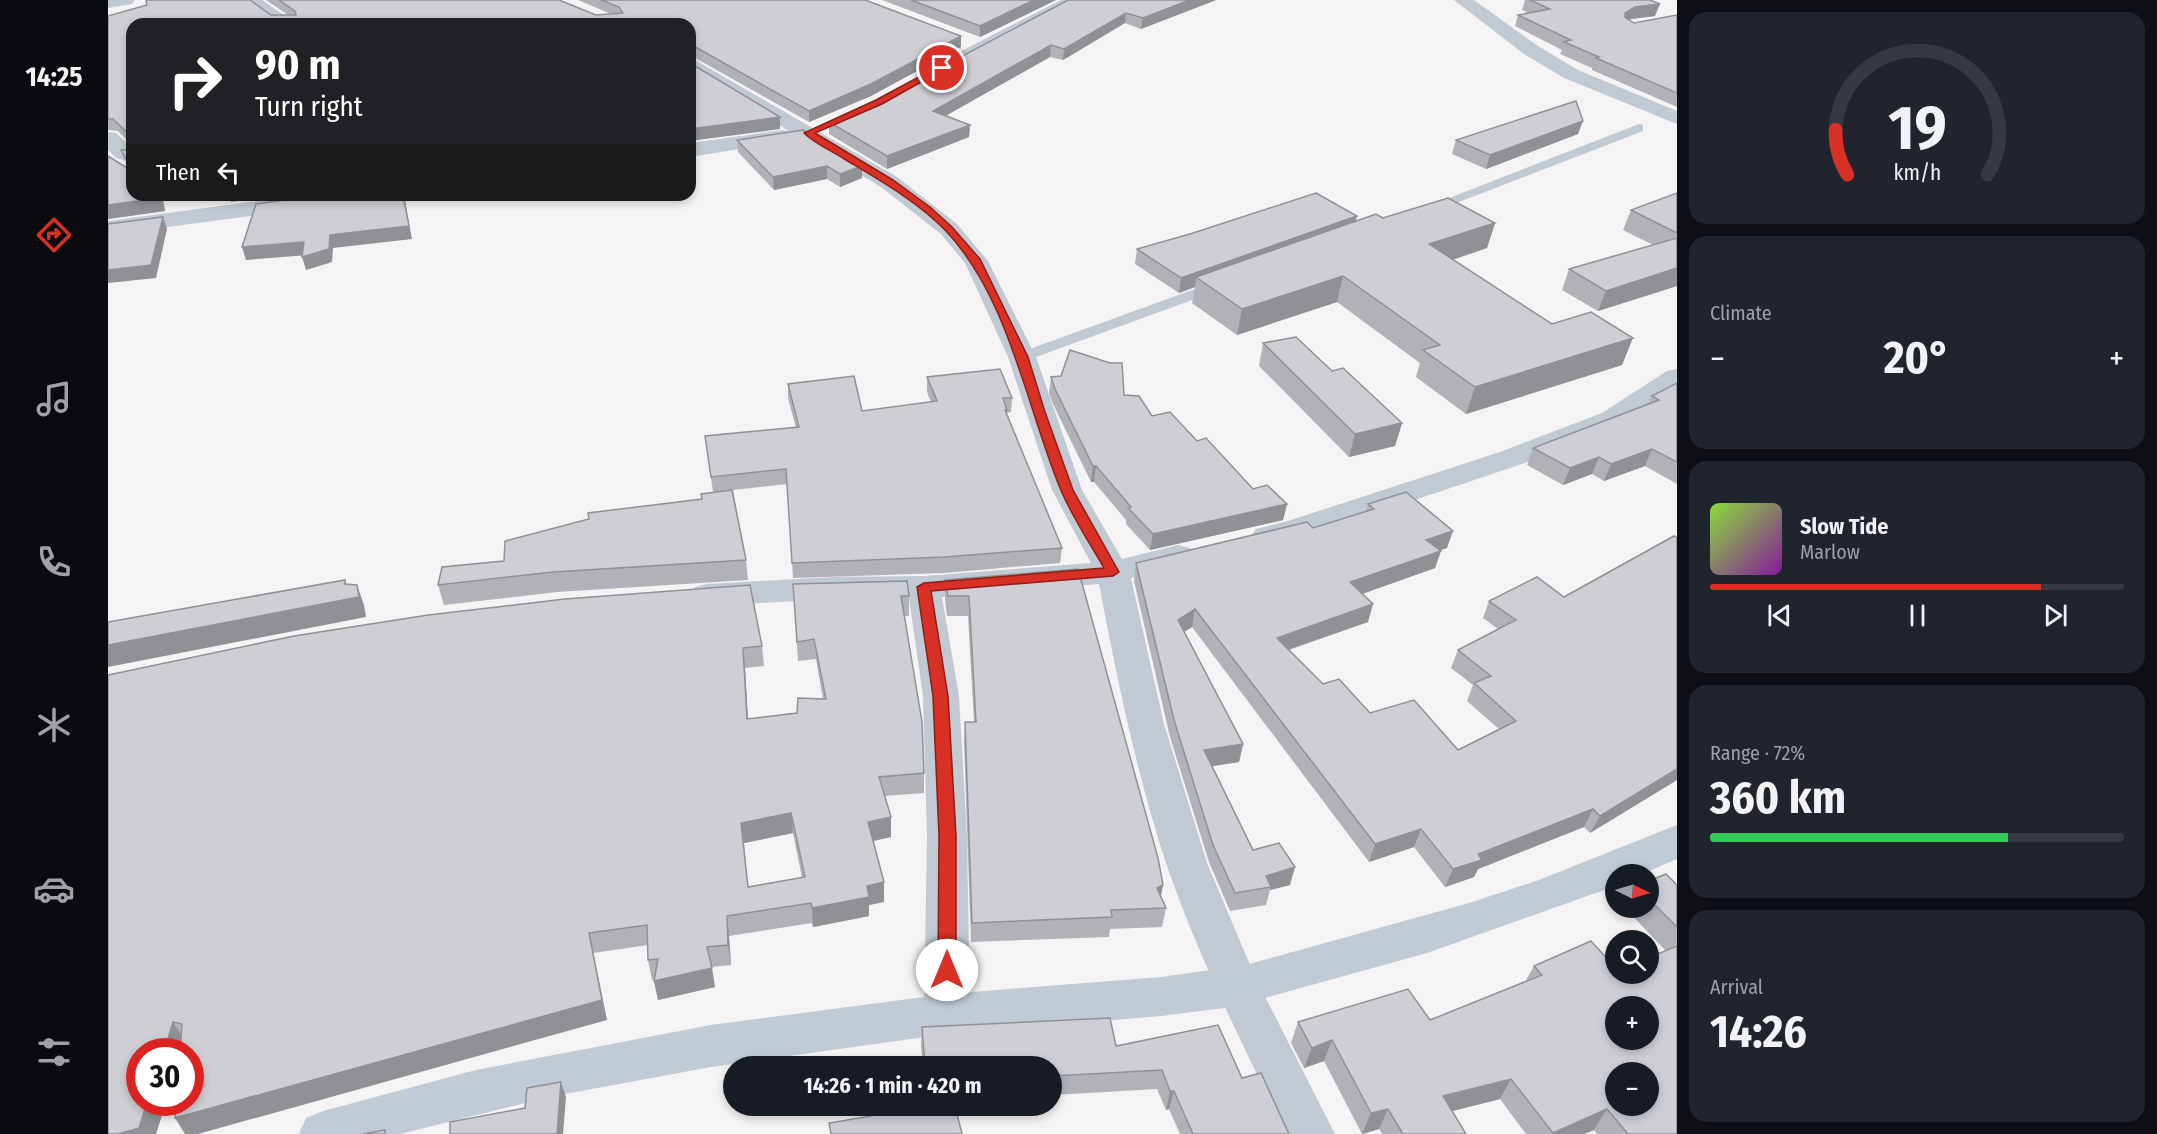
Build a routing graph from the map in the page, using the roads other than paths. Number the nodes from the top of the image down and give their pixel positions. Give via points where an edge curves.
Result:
1 (126, 0) edge
2 (250, 0) edge
3 (1075, 0) edge
4 (1463, 0) edge
5 (108, 3) edge
6 (278, 18) edge
7 (960, 38) edge
8 (981, 46) junction
9 (918, 63) edge
10 (696, 66) edge
11 (1677, 118) edge
12 (1639, 128) dead end
13 (818, 129) junction
14 (108, 138) edge
15 (696, 149) edge
16 (121, 155) edge
17 (217, 201) edge
18 (307, 201) edge
19 (228, 211) junction
20 (1412, 215) edge
21 (108, 228) edge
22 (1235, 280) edge
23 (1022, 357) junction
24 (1677, 377) edge
25 (1235, 543) edge
26 (1202, 551) edge
27 (1113, 572) junction
28 (924, 587) junction
29 (678, 596) edge
30 (1677, 841) edge
31 (1237, 986) junction
32 (947, 1014) junction
33 (323, 1134) edge
34 (1311, 1134) edge

1 - 5 street
2 - 6 street
3 - 8 street
4 - 11 street via 1560,68
7 - 8 street
8 - 9 street via 922,79
10 - 13 street
12 - 20 lane
13 - 15 street
13 - 23 street via 949,229 976,261
14 - 16 street
17 - 19 street
18 - 19 street
19 - 21 street
22 - 23 lane
23 - 27 street via 1067,490
24 - 25 street via 1611,419 1511,458 1296,529
26 - 27 street
27 - 28 street
27 - 31 street via 1145,724 1187,862
28 - 29 street
28 - 32 street via 941,696 947,836
30 - 31 street via 1502,911 1404,942
31 - 32 street via 1147,1000
31 - 34 street
32 - 33 street via 715,1045 569,1071 377,1117

